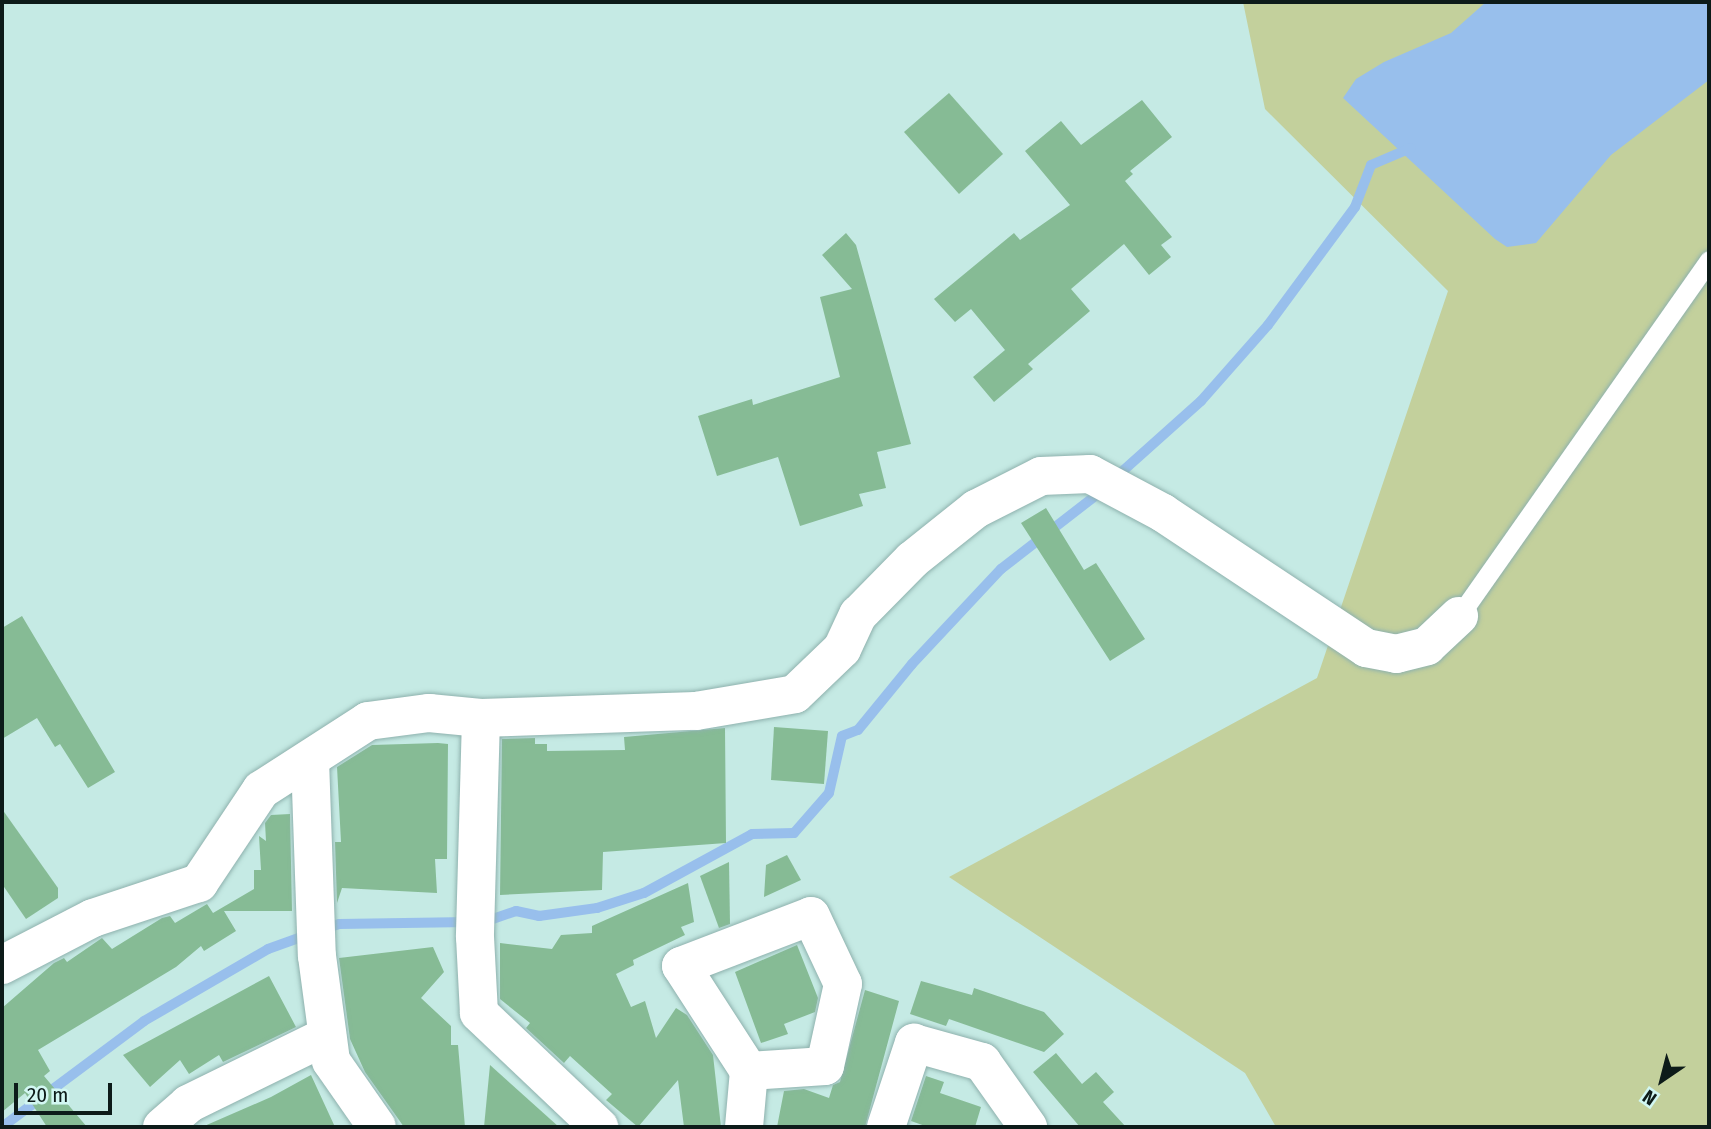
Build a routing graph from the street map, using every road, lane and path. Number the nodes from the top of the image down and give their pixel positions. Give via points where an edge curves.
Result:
1 (1709, 260) edge
2 (1459, 616) joint
3 (481, 718) junction
4 (310, 760) junction
5 (6, 953) edge
6 (327, 1036) junction
7 (749, 1071) junction
8 (162, 1127) edge
9 (377, 1127) edge
10 (599, 1127) edge
11 (744, 1127) edge
12 (886, 1127) edge
13 (1028, 1127) edge

1 - 2 lane
2 - 3 street via 1427,646 1396,654 1366,648 1163,513 1090,474 1041,476 976,509 912,560 858,615 842,649 795,694 696,711
3 - 4 street via 429,713 368,721
3 - 10 street via 475,937 479,1013
4 - 5 street via 261,790 199,883
4 - 6 street via 317,956
6 - 8 street via 188,1104
6 - 9 street via 331,1061
7 - 7 street via 825,1066 843,984 811,916 681,967
7 - 11 street
12 - 13 street via 914,1043 982,1062

